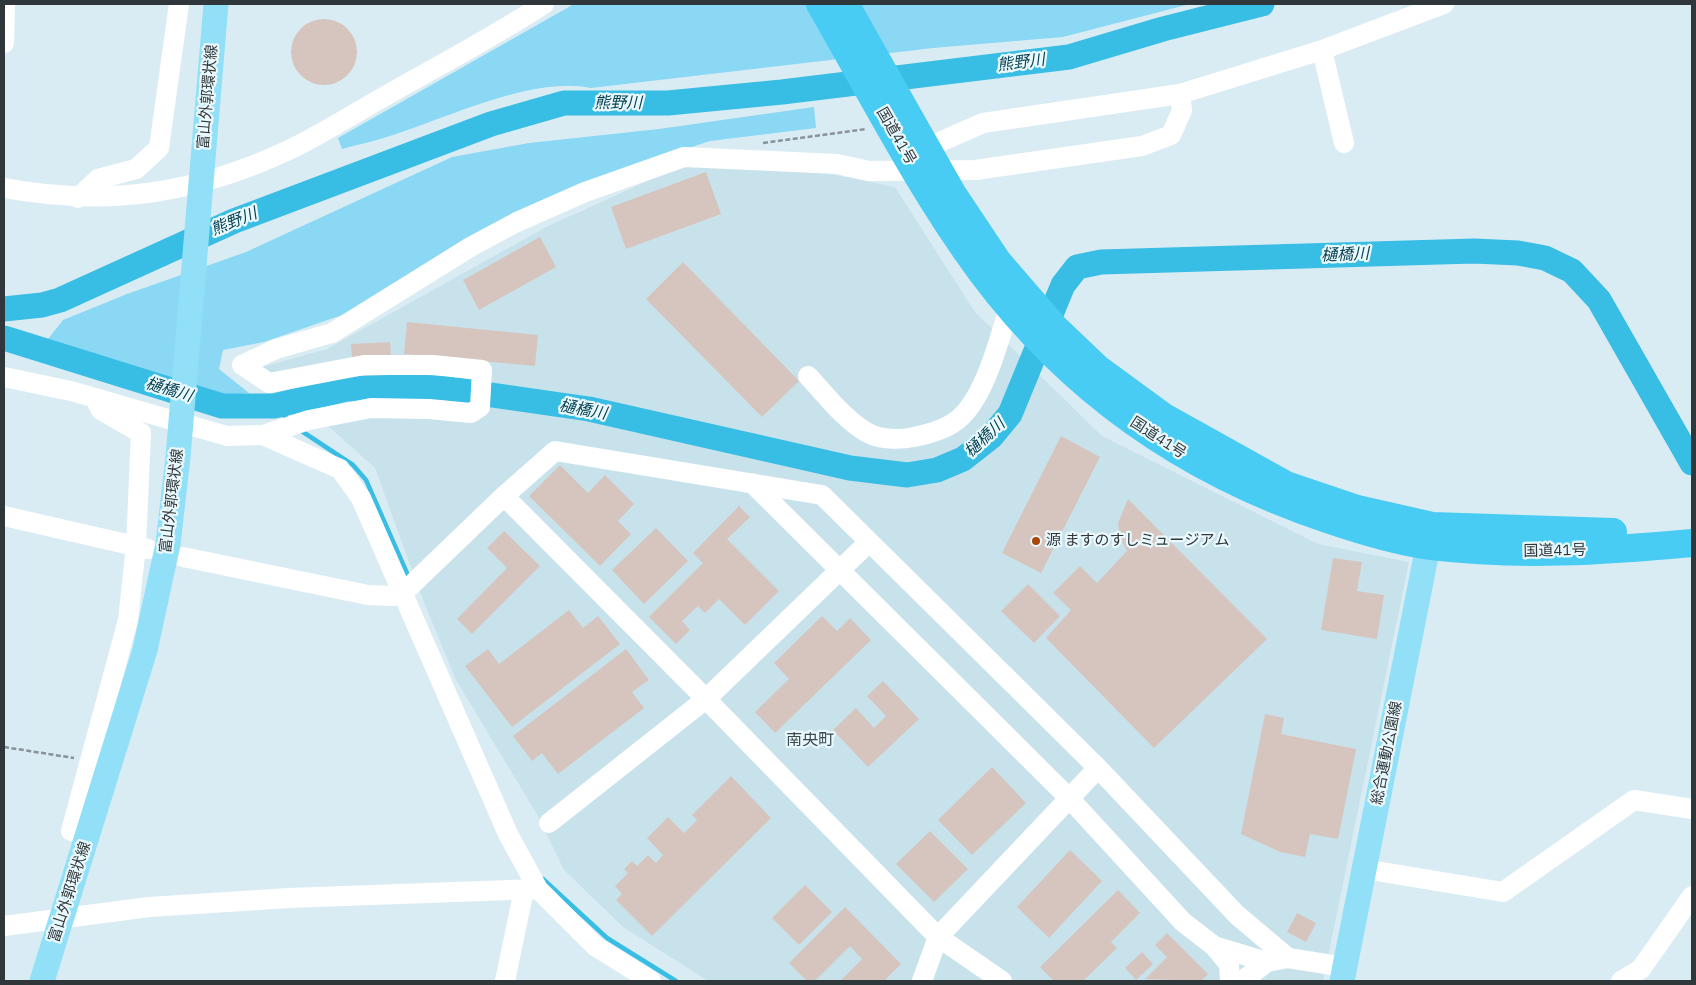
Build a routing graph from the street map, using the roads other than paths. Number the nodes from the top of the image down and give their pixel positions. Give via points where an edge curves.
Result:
1 (5, 4) edge
2 (179, 4) edge
3 (216, 4) edge
4 (544, 4) edge
5 (820, 4) edge
6 (845, 4) edge
7 (1444, 4) edge
8 (4, 43) edge
9 (1322, 50) junction
10 (1180, 94) junction
11 (894, 118) junction
12 (1344, 143) dead end
13 (922, 155) junction
14 (4, 188) edge
15 (941, 193) junction
16 (78, 198) junction
17 (1009, 308) junction
18 (808, 376) dead end
19 (4, 377) edge
20 (95, 398) junction
21 (263, 435) junction
22 (752, 483) junction
23 (504, 496) junction
24 (4, 516) edge
25 (1692, 534) edge
26 (1430, 536) junction
27 (869, 542) junction
28 (1692, 543) edge
29 (142, 548) junction
30 (183, 557) dead end
31 (842, 570) junction
32 (404, 592) junction
33 (706, 699) junction
34 (1098, 768) junction
35 (1068, 798) junction
36 (1692, 809) edge
37 (550, 823) dead end
38 (88, 836) junction
39 (1364, 869) junction
40 (531, 889) junction
41 (1692, 896) edge
42 (61, 918) junction
43 (4, 926) edge
44 (938, 937) junction
45 (1214, 946) junction
46 (1288, 958) junction
47 (1267, 962) junction
48 (1343, 974) edge
49 (42, 981) edge
50 (505, 981) edge
51 (651, 981) edge
52 (922, 981) edge
53 (1002, 981) edge
54 (1230, 981) edge
55 (1242, 981) edge
56 (1621, 981) edge

1 - 8 street
2 - 16 street via 159,148 136,169 98,179
3 - 38 main road, 富山外郭環状線 via 168,544 145,650
4 - 16 street via 490,38 292,148 240,171 173,190
5 - 11 highway, 国道41号
6 - 11 highway, 国道41号
7 - 9 street
9 - 10 street
9 - 12 street
10 - 13 street via 983,123
10 - 21 street via 1182,110 1171,135 1142,146 975,170 869,171 837,164 684,157 585,192 472,246 332,333 276,349 242,365 269,383 364,365 433,365 482,370 480,407 471,414 372,408 309,420
11 - 13 highway, 国道41号
13 - 15 highway, 国道41号
14 - 16 street
15 - 17 highway, 国道41号 via 980,271
15 - 26 highway, 国道41号 via 1055,328 1097,368 1164,417 1286,485
17 - 18 street via 998,346 976,397 957,420 931,434 897,440 867,432 842,412
17 - 26 highway, 国道41号 via 1047,349 1121,413 1215,474 1275,502 1352,528
19 - 20 street
20 - 21 street via 227,436
20 - 29 street via 101,410 141,433
21 - 32 street via 340,469 361,498
22 - 23 street via 555,451
22 - 27 street via 822,495
22 - 31 street
23 - 32 street
23 - 33 street
24 - 29 street
25 - 26 highway, 国道41号
26 - 28 highway, 国道41号 via 1524,552 1612,550
26 - 39 main road, 総合運動公園線
27 - 31 street
27 - 34 street
29 - 38 street via 128,620 71,831
30 - 32 street via 368,595 393,596
31 - 33 street
31 - 35 street
32 - 40 street
33 - 37 street
33 - 44 street
34 - 35 street
34 - 46 street via 1237,915
35 - 44 street
35 - 45 street via 1183,922
36 - 39 street via 1634,800 1503,892
38 - 42 main road, 富山外郭環状線
39 - 48 main road, 総合運動公園線
40 - 42 street via 289,898 149,907
40 - 50 street
40 - 51 street via 595,946
41 - 56 street via 1641,969
42 - 43 street
42 - 49 main road, 富山外郭環状線
44 - 52 street
44 - 53 street
45 - 47 street
45 - 54 street via 1229,964
46 - 47 street
46 - 48 street
47 - 55 street

